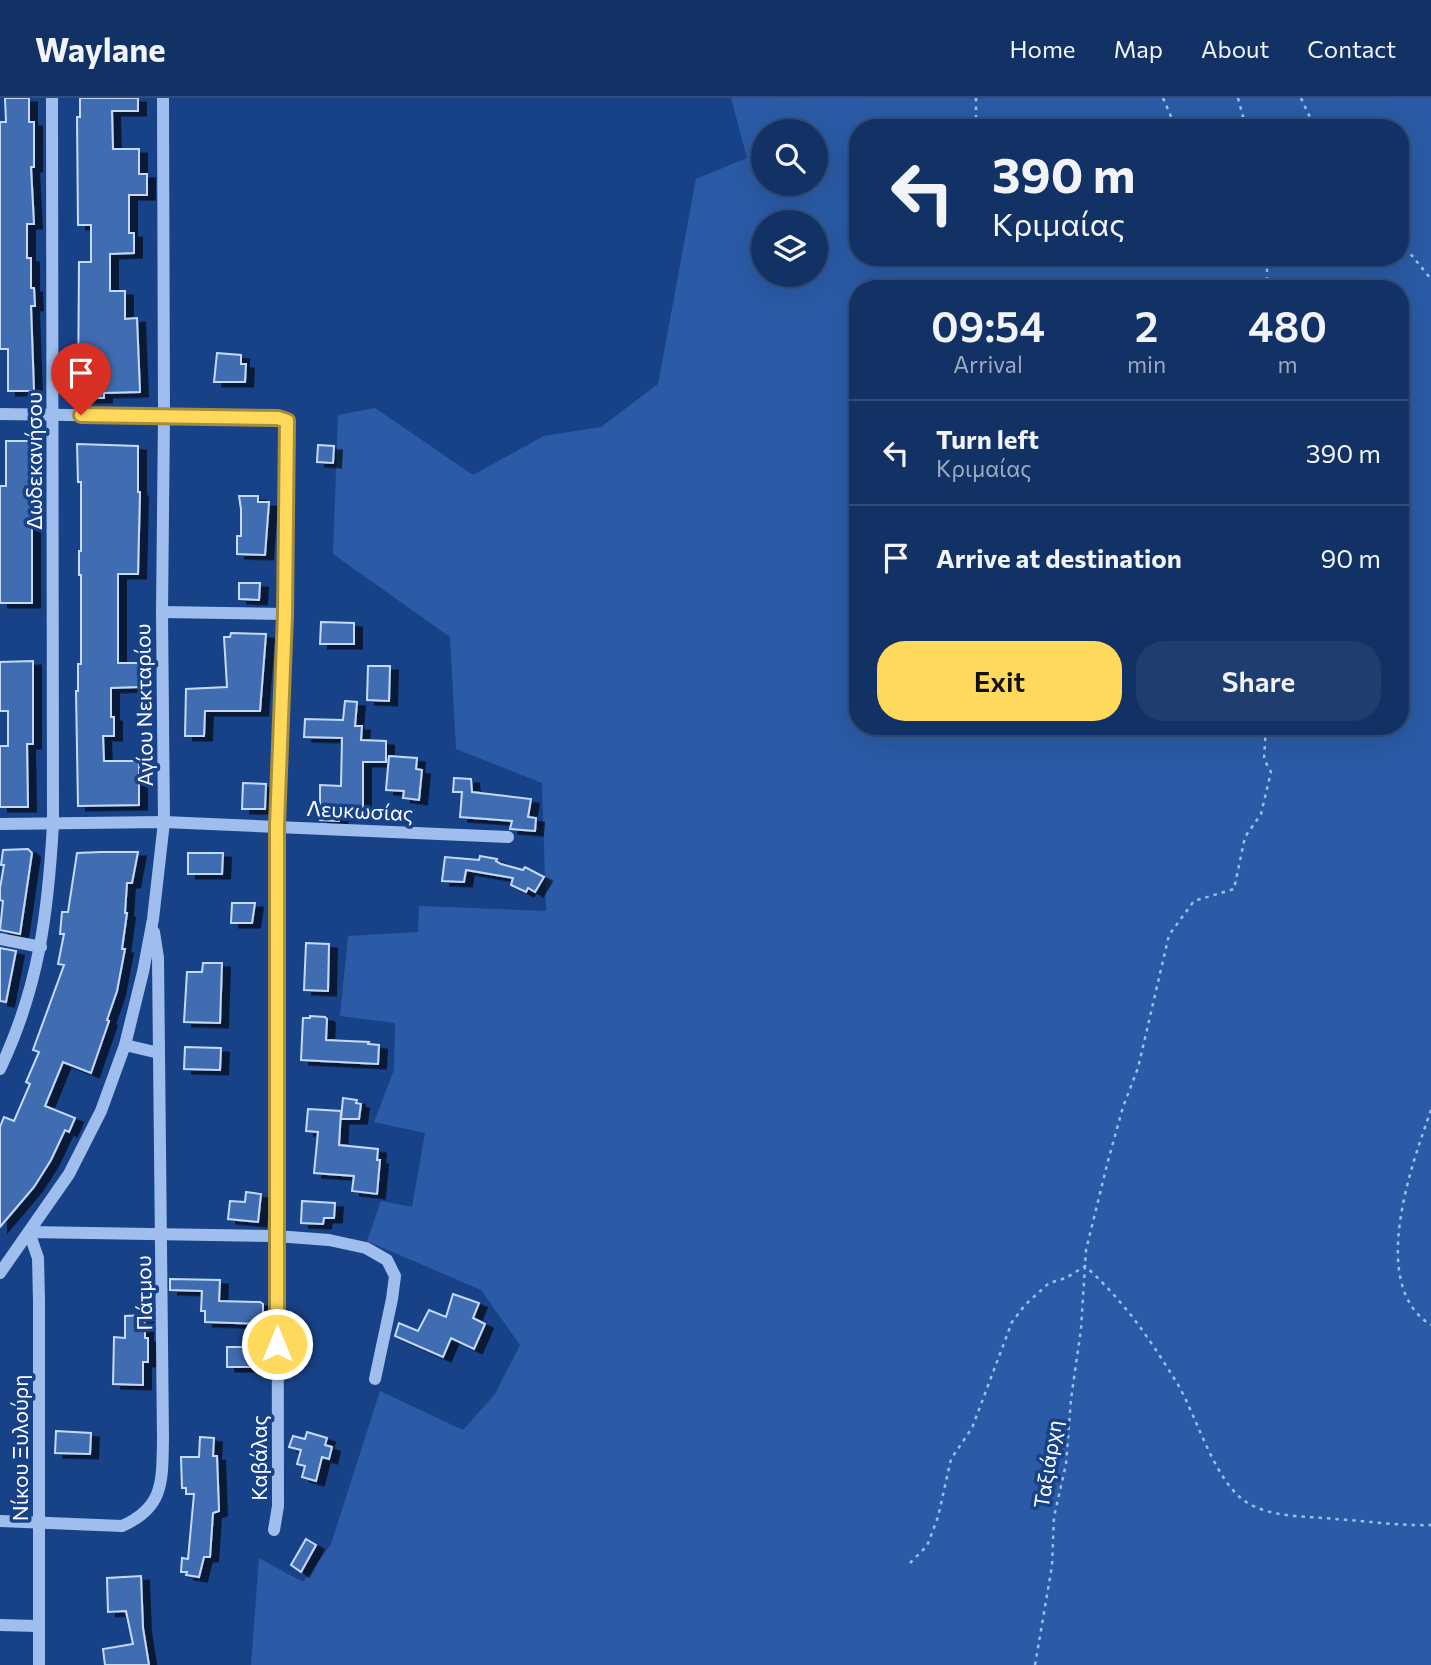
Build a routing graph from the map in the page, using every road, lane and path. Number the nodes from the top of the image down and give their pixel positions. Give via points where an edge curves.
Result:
1 (52, 98) edge
2 (163, 98) edge
3 (976, 98) edge
4 (1163, 98) edge
5 (1238, 98) edge
6 (1301, 98) edge
7 (976, 119) edge
8 (1172, 119) edge
9 (1244, 119) edge
10 (1311, 119) edge
11 (1409, 252) edge
12 (1431, 279) edge
13 (0, 414) edge
14 (53, 415) junction
15 (164, 416) junction
16 (162, 612) junction
17 (285, 614) junction
18 (1265, 735) edge
19 (164, 822) junction
20 (0, 824) edge
21 (53, 824) junction
22 (277, 825) junction
23 (508, 837) dead end
24 (153, 919) junction
25 (0, 939) edge
26 (41, 947) junction
27 (6, 1042) edge
28 (125, 1045) junction
29 (159, 1053) junction
30 (0, 1069) edge
31 (1431, 1110) edge
32 (29, 1232) junction
33 (161, 1233) junction
34 (276, 1236) junction
35 (1085, 1266) junction
36 (0, 1273) edge
37 (1431, 1325) edge
38 (375, 1379) dead end
39 (0, 1521) edge
40 (39, 1521) junction
41 (1431, 1525) edge
42 (274, 1530) dead end
43 (910, 1563) dead end
44 (0, 1625) edge
45 (37, 1626) junction
46 (39, 1665) edge
47 (1035, 1665) edge

1 - 14 street, Δωδεκανήσου
2 - 15 street, Αγίου Νεκταρίου
3 - 7 path
4 - 8 path
5 - 9 path
6 - 10 path
11 - 12 path
13 - 14 street
14 - 15 street
14 - 21 street, Δωδεκανήσου
15 - 16 street, Αγίου Νεκταρίου
15 - 17 street, Καβάλας via 287,421
16 - 17 street
16 - 19 street, Αγίου Νεκταρίου
17 - 22 street, Καβάλας
18 - 35 path, Ταξιάρχη via 1264,759 1271,772 1261,814 1245,837 1234,889 1194,901 1169,936 1139,1068 1108,1161
19 - 21 street, Λευκωσίας
19 - 22 street, Λευκωσίας
19 - 24 street, Αγίου Νεκταρίου
20 - 21 street, Λευκωσίας
21 - 26 street, Δωδεκανήσου
22 - 23 street, Λευκωσίας
22 - 34 street, Καβάλας
24 - 28 street, Αγίου Νεκταρίου
24 - 29 street, Πάτμου
25 - 26 street
26 - 27 street, Δωδεκανήσου
27 - 30 street, Δωδεκανήσου
28 - 29 street
28 - 32 street, Αγίου Νεκταρίου via 101,1111 69,1174
29 - 33 street, Πάτμου
31 - 37 path via 1401,1205 1398,1259 1404,1293
32 - 33 street
32 - 36 street, Αγίου Νεκταρίου
32 - 40 street, Νίκου Ξυλούρη via 38,1258
33 - 34 street
33 - 40 street, Πάτμου via 162,1481 154,1503 139,1518 122,1525
34 - 38 street via 366,1248 387,1260 395,1276
34 - 42 street, Καβάλας via 278,1506
35 - 41 path via 1114,1292 1139,1324 1179,1387 1224,1479 1250,1504 1282,1516
35 - 43 path via 1049,1283 1012,1322 972,1428 951,1459 927,1546
35 - 47 path, Ταξιάρχη via 1066,1464 1054,1517 1052,1566
39 - 40 street, Πάτμου
40 - 45 street, Νίκου Ξυλούρη
44 - 45 street
45 - 46 street, Νίκου Ξυλούρη

